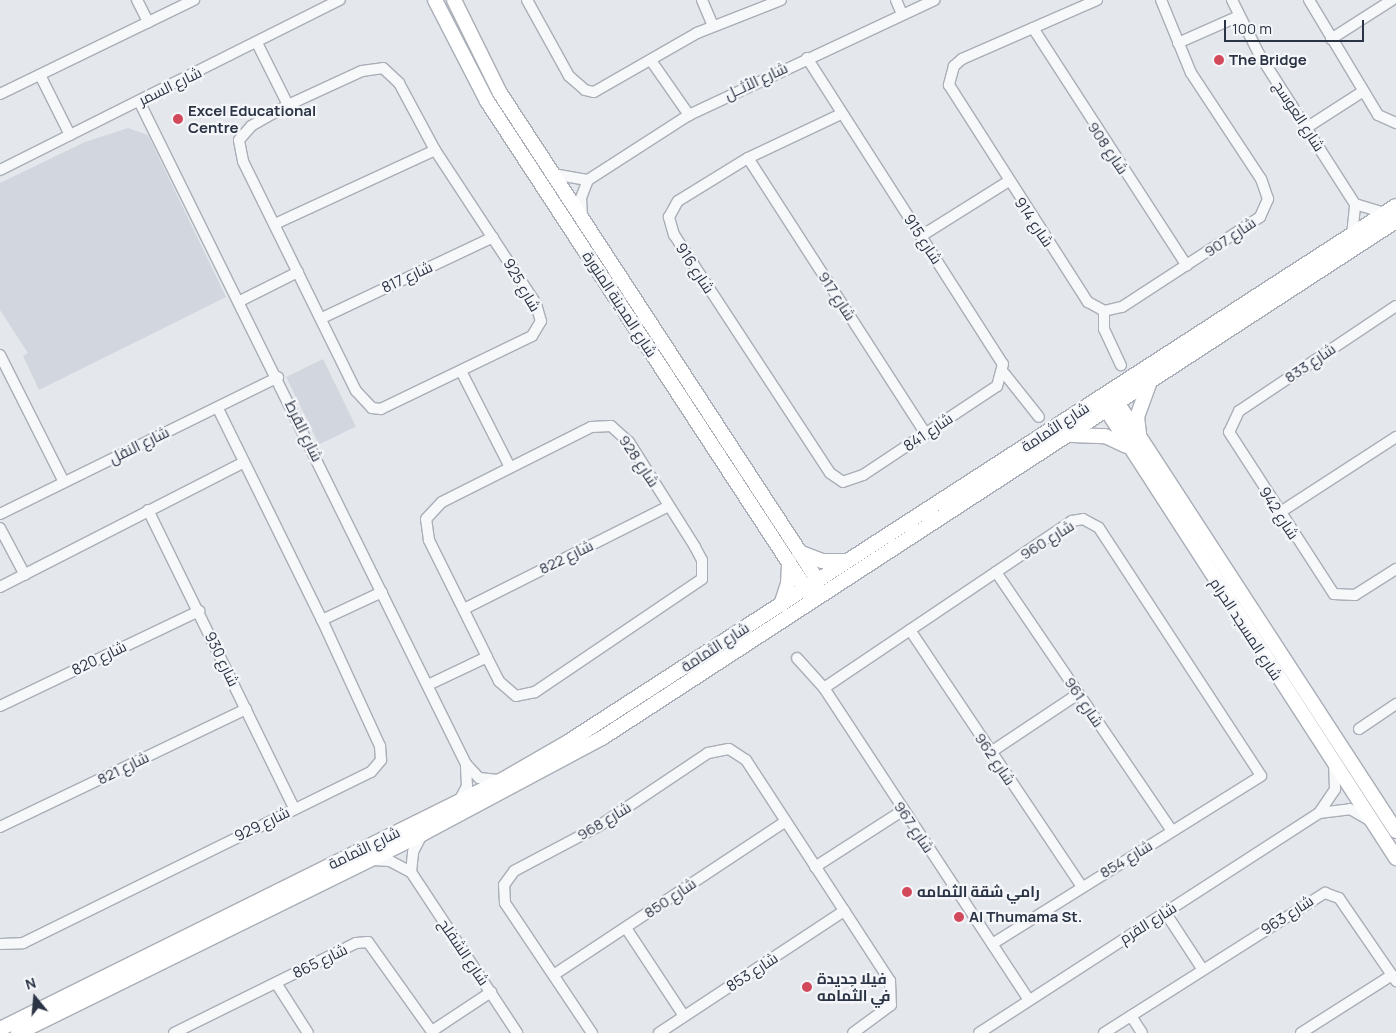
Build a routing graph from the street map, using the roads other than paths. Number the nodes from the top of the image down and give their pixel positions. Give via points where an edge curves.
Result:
1 (138, 0) edge
2 (194, 0) edge
3 (340, 0) edge
4 (435, 0) edge
5 (454, 0) edge
6 (527, 0) edge
7 (702, 0) edge
8 (781, 0) edge
9 (896, 0) edge
10 (934, 0) edge
11 (1161, 0) edge
12 (1232, 0) edge
13 (1309, 0) edge
14 (1392, 0) edge
15 (1093, 1) edge
16 (320, 4) edge
17 (902, 14) junction
18 (1239, 16) junction
19 (148, 22) junction
20 (713, 26) junction
21 (1032, 28) junction
22 (1331, 39) junction
23 (257, 43) junction
24 (1178, 43) junction
25 (807, 58) junction
26 (652, 62) junction
27 (40, 74) junction
28 (1362, 92) junction
29 (0, 94) edge
30 (139, 101) junction
31 (288, 106) junction
32 (842, 114) junction
33 (689, 115) junction
34 (1396, 123) edge
35 (1306, 128) junction
36 (70, 135) junction
37 (435, 150) junction
38 (748, 158) junction
39 (0, 170) edge
40 (552, 174) junction
41 (588, 180) junction
42 (1007, 182) junction
43 (1356, 204) junction
44 (1392, 213) edge
45 (582, 218) junction
46 (275, 224) junction
47 (1352, 235) junction
48 (921, 236) junction
49 (493, 237) junction
50 (1187, 266) junction
51 (298, 272) junction
52 (240, 301) junction
53 (1396, 306) edge
54 (1104, 311) junction
55 (322, 318) junction
56 (0, 355) edge
57 (1121, 365) dead end
58 (461, 371) junction
59 (1004, 373) junction
60 (278, 377) junction
61 (1150, 382) junction
62 (1110, 400) junction
63 (217, 407) junction
64 (1039, 417) dead end
65 (1229, 424) joint
66 (926, 434) junction
67 (1069, 435) junction
68 (1396, 437) edge
69 (1140, 438) junction
70 (1126, 446) junction
71 (244, 462) junction
72 (510, 467) junction
73 (64, 482) junction
74 (843, 482) joint
75 (669, 506) junction
76 (148, 510) junction
77 (1279, 512) junction
78 (0, 514) edge
79 (0, 528) edge
80 (794, 556) junction
81 (847, 561) junction
82 (1396, 569) edge
83 (996, 572) junction
84 (25, 575) junction
85 (0, 587) edge
86 (382, 592) junction
87 (812, 592) junction
88 (781, 605) junction
89 (464, 608) junction
90 (199, 611) junction
91 (322, 620) junction
92 (910, 630) junction
93 (487, 657) junction
94 (796, 658) dead end
95 (428, 685) junction
96 (824, 688) junction
97 (1078, 694) junction
98 (1396, 704) edge
99 (0, 706) edge
100 (246, 709) junction
101 (1359, 729) dead end
102 (991, 752) junction
103 (466, 764) junction
104 (1334, 764) junction
105 (1261, 776) joint
106 (502, 780) junction
107 (458, 802) junction
108 (294, 808) junction
109 (902, 811) junction
110 (1319, 813) junction
111 (785, 822) junction
112 (1372, 822) junction
113 (0, 827) edge
114 (1172, 831) junction
115 (1396, 831) edge
116 (422, 834) junction
117 (1396, 858) edge
118 (368, 860) junction
119 (815, 867) junction
120 (411, 872) junction
121 (1082, 887) junction
122 (844, 911) junction
123 (1165, 912) junction
124 (626, 928) junction
125 (0, 944) edge
126 (992, 944) junction
127 (1203, 970) junction
128 (555, 974) junction
129 (1394, 978) edge
130 (276, 983) junction
131 (491, 992) junction
132 (1028, 998) junction
133 (684, 1016) junction
134 (1131, 1016) junction
135 (0, 1025) edge
136 (0, 1029) edge
137 (19, 1030) edge
138 (179, 1032) edge
139 (433, 1032) edge
140 (308, 1033) edge
141 (517, 1033) edge
142 (592, 1033) edge
143 (659, 1033) edge
144 (853, 1033) edge
145 (979, 1033) edge
146 (1104, 1033) edge
147 (1142, 1033) edge
148 (1301, 1033) edge

1 - 19 street
2 - 19 street
3 - 16 street, شارع السمر
4 - 80 street, شارع المدينة المنورة via 486,101
5 - 40 street, شارع المدينة المنورة via 492,78
6 - 26 street via 570,76 585,90 604,88
7 - 20 street
8 - 20 street
9 - 17 street
10 - 17 street, شارع الأثــل
11 - 24 street, شارع 907
12 - 18 street, شارع العوسج
13 - 22 street
14 - 22 street
15 - 21 street
16 - 23 street, شارع السمر
17 - 25 street, شارع الأثــل
18 - 24 street
18 - 35 street, شارع العوسج
19 - 27 street
20 - 26 street
21 - 42 street, شارع 914 via 962,59 950,75 952,95
21 - 50 street, شارع 908
22 - 28 street
23 - 30 street, شارع السمر
23 - 31 street
24 - 50 street, شارع 907 via 1205,99 1261,178 1268,199 1260,217
25 - 32 street, شارع 915
25 - 33 street, شارع الأثــل
26 - 33 street
27 - 29 street
27 - 36 street
28 - 34 street via 1378,115
28 - 35 street
30 - 36 street, شارع السمر
30 - 52 street, شارع القرط
31 - 37 street, شارع 925 via 362,71 382,68 399,83
31 - 46 street, شارع 925 via 251,126 239,140 243,161
32 - 38 street, شارع 916
32 - 48 street, شارع 915
33 - 41 street, شارع الأثــل
35 - 43 street, شارع العوسج
36 - 39 street, شارع السمر
37 - 46 street
37 - 49 street, شارع 925
38 - 66 street, شارع 917
38 - 74 street, شارع 916 via 678,201 671,208 670,226 830,473
40 - 41 street
40 - 45 street, شارع المدينة المنورة
41 - 45 street via 581,198
42 - 48 street
42 - 54 street, شارع 914 via 1088,302
43 - 44 street
43 - 47 street
44 - 47 street, شارع الثمامة
44 - 61 street, شارع الثمامة
45 - 80 street, شارع المدينة المنورة
46 - 51 street, شارع 925
47 - 62 street, شارع الثمامة via 1232,312
48 - 59 street, شارع 915 via 1000,355
49 - 55 street, شارع 817
49 - 58 street, شارع 925 via 536,304 541,322 532,336
50 - 54 street, شارع 907 via 1122,307
51 - 52 street
51 - 55 street, شارع 925
52 - 60 street, شارع القرط
53 - 65 street, شارع 833 via 1239,410
54 - 57 street via 1104,329
55 - 58 street, شارع 925 via 356,391 372,408 392,407
56 - 73 street
58 - 72 street
59 - 64 street, شارع 915
59 - 66 street, شارع 841 via 997,386
60 - 63 street, شارع النفل
60 - 86 street, شارع القرط
61 - 62 street, شارع الثمامة
61 - 69 street via 1137,417
62 - 67 street, شارع الثمامة
62 - 69 street, شارع المسجد الحرام
62 - 70 street, شارع المسجد الحرام
62 - 81 street, شارع الثمامة
63 - 71 street, شارع 929
63 - 73 street, شارع النفل
65 - 77 street, شارع 942 via 1232,440
66 - 74 street, شارع 841 via 863,475
67 - 70 street via 1104,436
67 - 87 street, شارع الثمامة
68 - 77 street
69 - 115 street, شارع المسجد الحرام
70 - 104 street, شارع المسجد الحرام
71 - 76 street
71 - 91 street, شارع 929
72 - 75 street, شارع 928 via 591,427 611,426 629,442
72 - 89 street, شارع 928 via 442,502 426,519 429,540
73 - 78 street, شارع النفل
75 - 89 street, شارع 822
75 - 93 street, شارع 928 via 702,560 702,579 696,587 525,696 508,691
76 - 84 street
76 - 90 street, شارع 930
77 - 82 street, شارع 942 via 1327,588 1340,597 1355,595
79 - 84 street
80 - 81 street
80 - 87 street, شارع المدينة المنورة
80 - 88 street
81 - 87 street, شارع الثمامة
83 - 92 street, شارع 960
83 - 97 street, شارع 961
83 - 105 street, شارع 960 via 1072,521 1092,522
84 - 85 street
86 - 91 street
86 - 95 street, شارع القرط
87 - 88 street, شارع الثمامة
87 - 116 street, شارع الثمامة via 689,684 573,755
88 - 106 street, شارع الثمامة
89 - 93 street, شارع 928
90 - 99 street, شارع 820
90 - 100 street, شارع 930
91 - 108 street, شارع 929 via 380,746 381,760 371,772
92 - 96 street, شارع 960
92 - 102 street, شارع 962
93 - 95 street
94 - 96 street, شارع 967
95 - 103 street, شارع القرط
96 - 109 street, شارع 967
97 - 102 street
97 - 114 street, شارع 961
98 - 101 street
100 - 108 street, شارع 930
100 - 113 street, شارع 821
102 - 121 street, شارع 962
103 - 106 street, شارع القرط via 479,778
103 - 107 street, شارع القرط via 467,786
104 - 110 street, شارع القرم via 1335,789
104 - 112 street, شارع المسجد الحرام
105 - 114 street, شارع 854
106 - 107 street, شارع الثمامة
107 - 137 street, شارع الثمامة
108 - 125 street, شارع 929 via 23,943
109 - 119 street
109 - 126 street, شارع 967
110 - 112 street, شارع القرم via 1350,809
110 - 123 street, شارع القرم
111 - 119 street, شارع 968
111 - 124 street, شارع 850
111 - 128 street, شارع 968 via 746,760 729,749 717,749 599,826 514,871 504,885 505,903
112 - 117 street, شارع المسجد الحرام
114 - 121 street, شارع 854
116 - 118 street, شارع الثمامة
116 - 120 street via 413,852
118 - 120 street, شارع الشفلح via 390,861
118 - 137 street, شارع الثمامة
119 - 122 street, شارع 968
120 - 131 street, شارع الشفلح
121 - 126 street, شارع 854
122 - 133 street, شارع 853
122 - 144 street, شارع 968 via 890,981 893,996 886,1011
123 - 127 street
123 - 132 street, شارع القرم
124 - 128 street, شارع 850
124 - 133 street
126 - 132 street, شارع 967
127 - 129 street, شارع 963 via 1325,893 1339,898
127 - 134 street, شارع 963
128 - 142 street, شارع 968
129 - 148 street
130 - 138 street, شارع 865
130 - 139 street, شارع 865 via 356,943 368,942
130 - 140 street
131 - 139 street, شارع 865
131 - 141 street, شارع الشفلح
132 - 145 street, شارع القرم
133 - 143 street, شارع 853
134 - 146 street, شارع 963
134 - 147 street
135 - 137 street
136 - 137 street, شارع الثمامة

